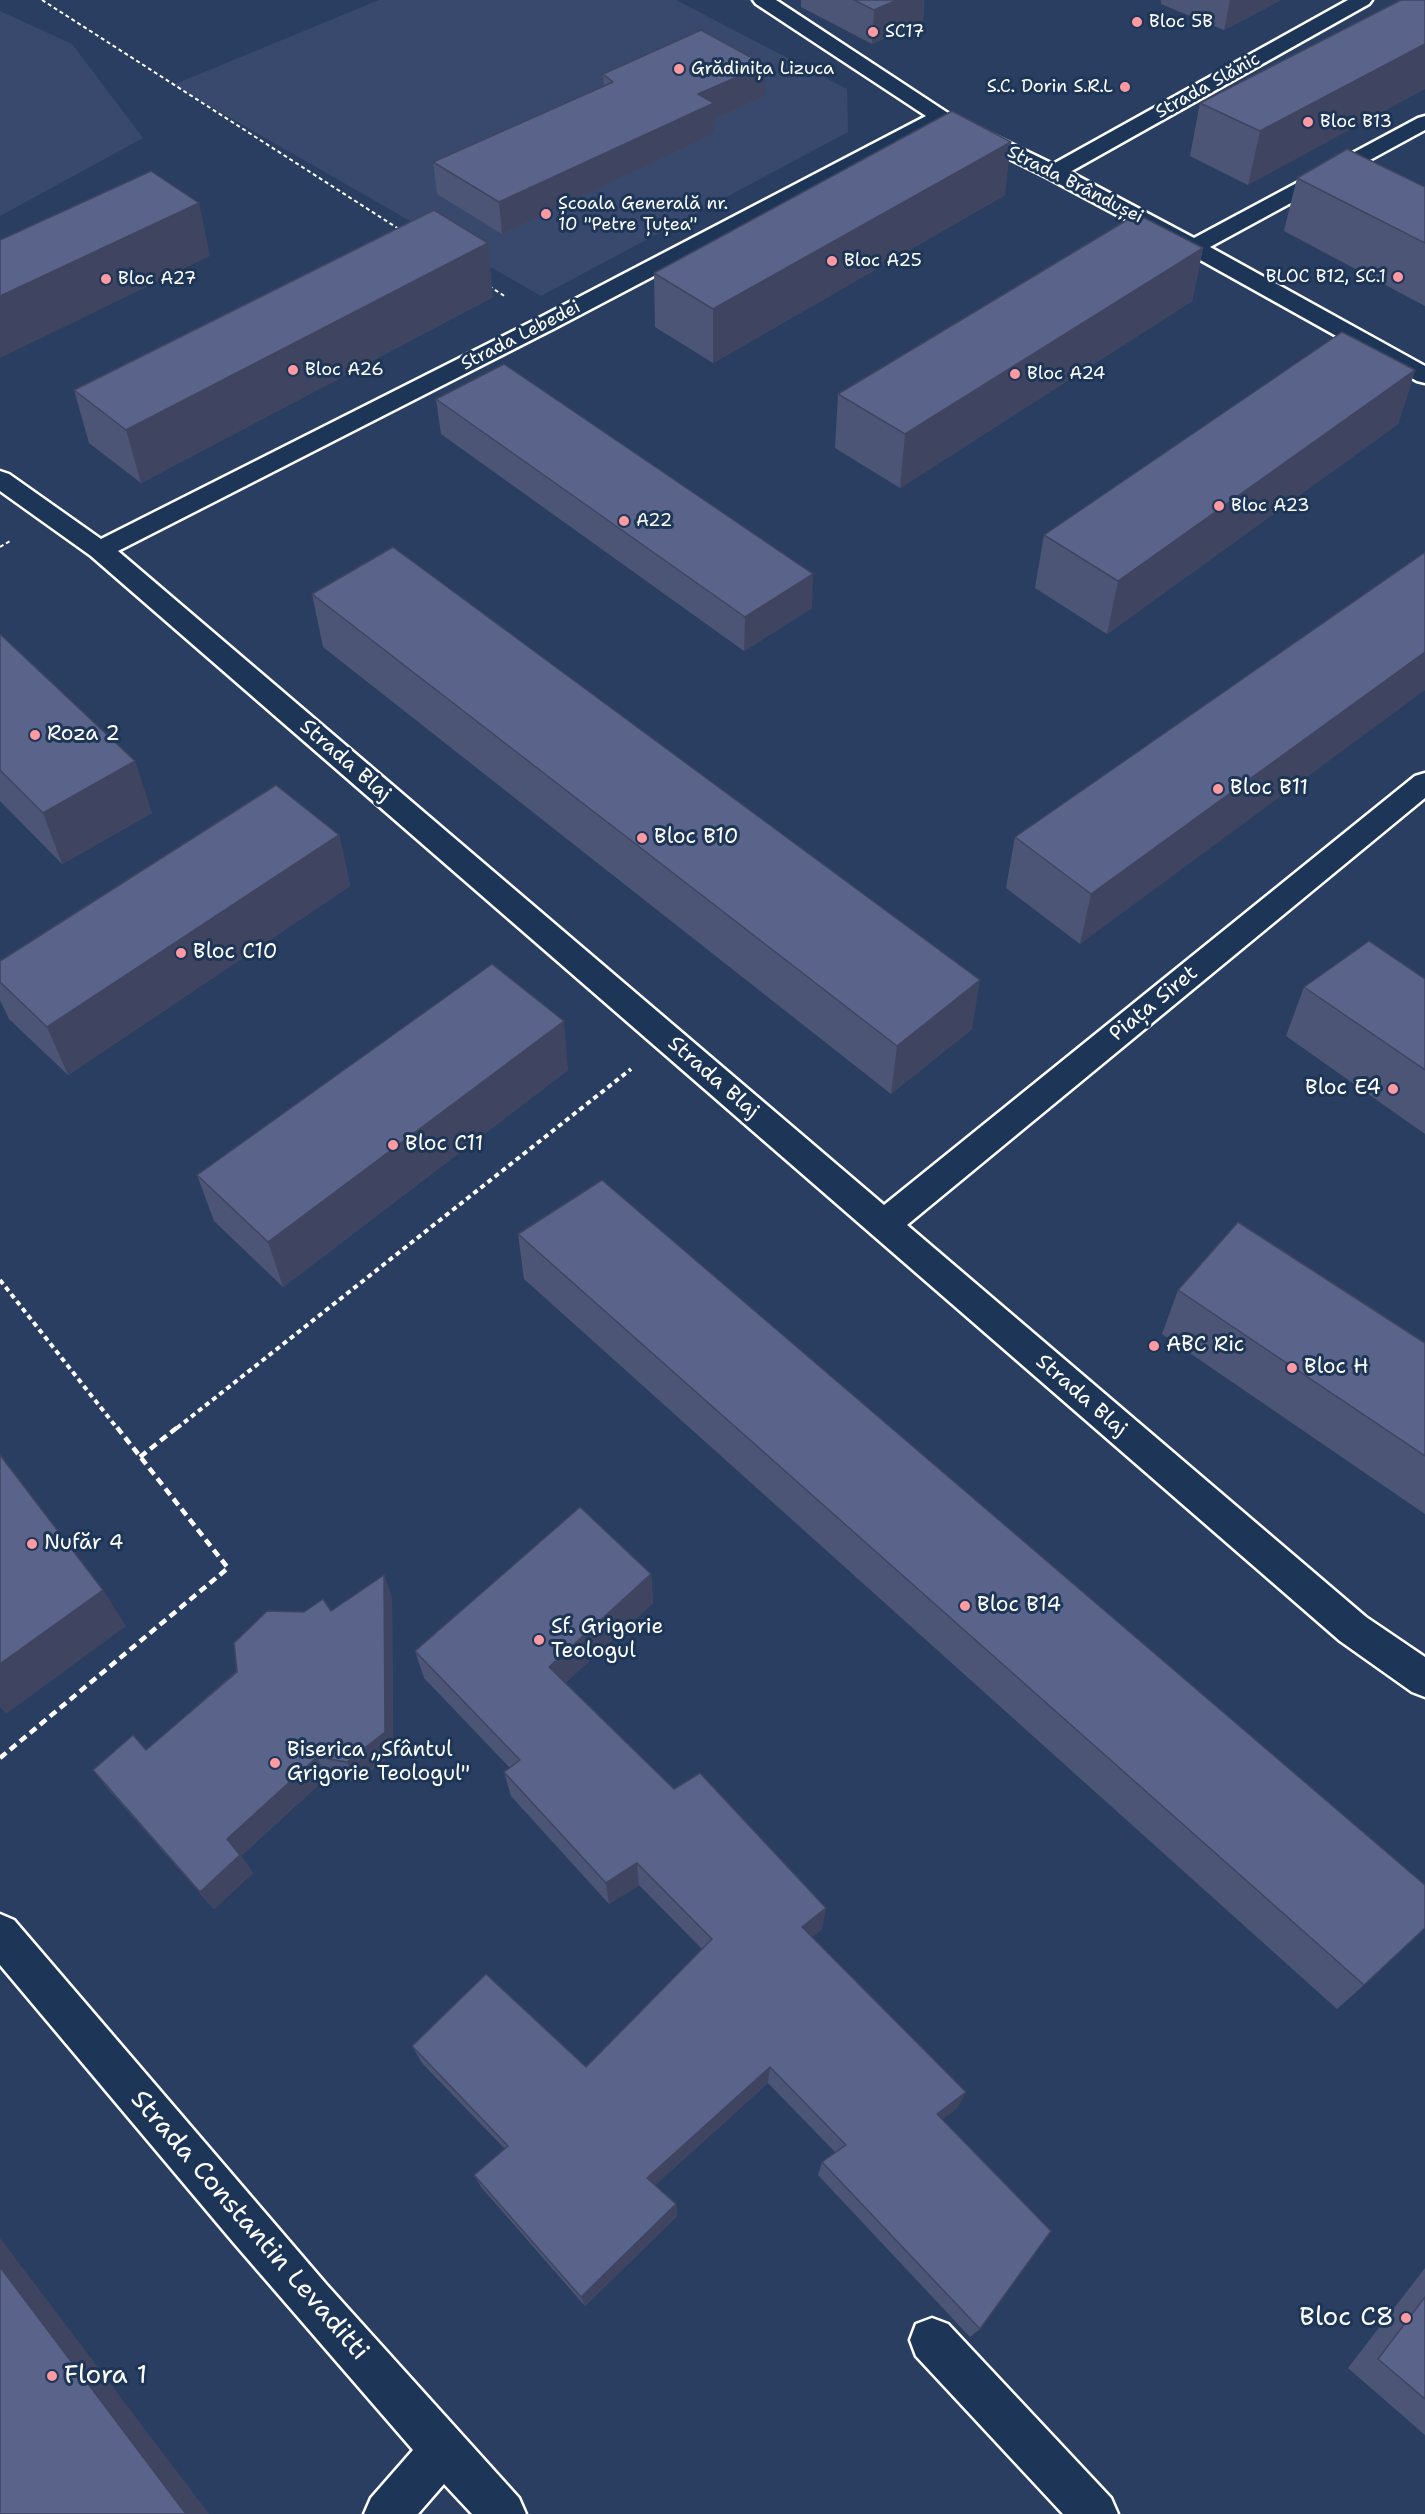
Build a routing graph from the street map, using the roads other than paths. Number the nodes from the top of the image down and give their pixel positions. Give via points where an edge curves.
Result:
1 (763, 0) edge
2 (1362, 0) edge
3 (941, 117) junction
4 (1425, 122) edge
5 (1054, 172) junction
6 (1330, 175) junction
7 (1351, 184) edge
8 (1194, 247) junction
9 (1425, 376) edge
10 (0, 479) edge
11 (100, 550) junction
12 (1425, 783) edge
13 (883, 1225) junction
14 (1425, 1679) edge
15 (0, 1934) edge
16 (932, 2340) dead end
17 (443, 2451) junction
18 (387, 2514) edge
19 (503, 2514) edge
20 (1095, 2514) edge

1 - 3 street, Strada Brândușei
2 - 5 street, Strada Slănic
3 - 5 street, Strada Brândușei
3 - 11 street, Strada Lebedei
4 - 6 street
5 - 8 street, Strada Brândușei
6 - 7 street
6 - 8 street
8 - 9 street, Strada Brândușei
10 - 11 street, Strada Blaj
11 - 13 street, Strada Blaj
12 - 13 street, Piața Siret
13 - 14 street, Strada Blaj via 1344,1622
15 - 17 street, Strada Constantin Levaditti
16 - 20 street
17 - 18 street
17 - 19 street, Strada Constantin Levaditti

